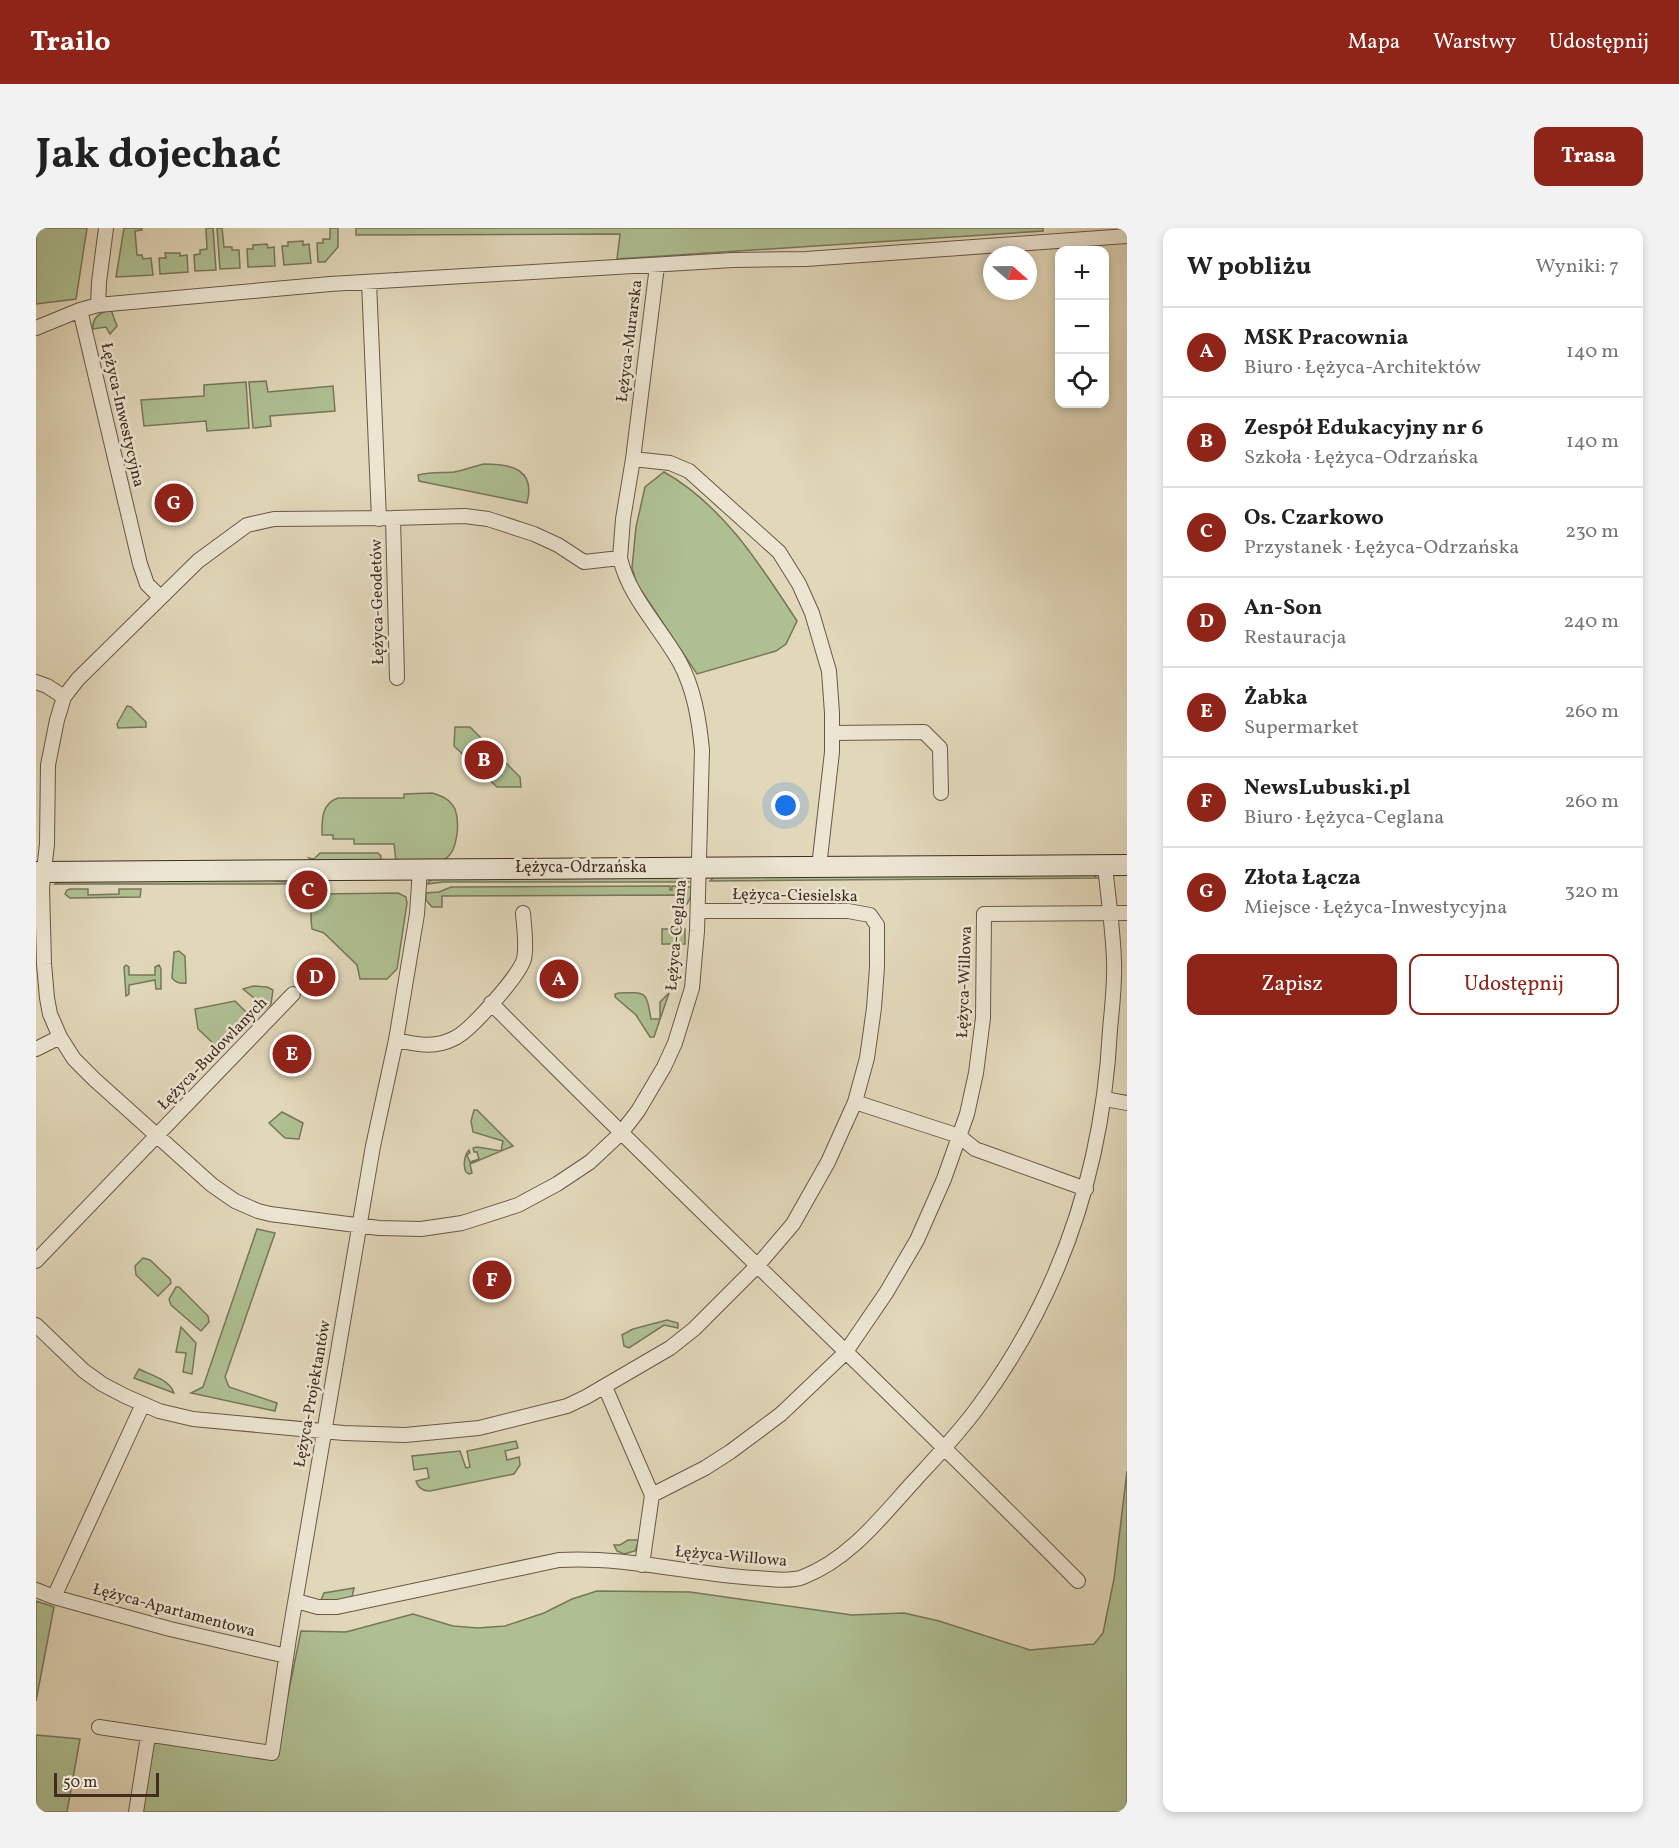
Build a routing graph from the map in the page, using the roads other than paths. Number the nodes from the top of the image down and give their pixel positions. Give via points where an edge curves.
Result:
1 (106, 228) edge
2 (1127, 236) edge
3 (657, 266) junction
4 (369, 282) junction
5 (98, 305) junction
6 (80, 310) junction
7 (36, 328) edge
8 (633, 459) junction
9 (386, 518) junction
10 (620, 558) junction
11 (160, 597) junction
12 (397, 678) dead end
13 (36, 682) edge
14 (64, 697) junction
15 (832, 733) junction
16 (42, 768) edge
17 (941, 793) dead end
18 (1105, 865) junction
19 (1127, 865) edge
20 (819, 867) junction
21 (700, 868) junction
22 (420, 869) junction
23 (40, 872) edge
24 (698, 911) junction
25 (523, 913) dead end
26 (1127, 913) edge
27 (1109, 914) junction
28 (292, 994) dead end
29 (491, 1003) junction
30 (60, 1037) junction
31 (396, 1040) junction
32 (36, 1049) edge
33 (1105, 1100) junction
34 (855, 1102) junction
35 (1127, 1103) edge
36 (621, 1133) junction
37 (959, 1136) junction
38 (157, 1137) junction
39 (1086, 1190) junction
40 (360, 1224) junction
41 (36, 1261) edge
42 (758, 1266) junction
43 (36, 1325) edge
44 (845, 1353) junction
45 (605, 1387) junction
46 (143, 1404) junction
47 (324, 1431) junction
48 (945, 1447) junction
49 (652, 1495) junction
50 (642, 1565) junction
51 (1078, 1581) dead end
52 (36, 1590) edge
53 (54, 1597) junction
54 (296, 1601) junction
55 (286, 1656) junction
56 (99, 1728) dead end
57 (148, 1736) junction
58 (136, 1812) edge

1 - 5 street
2 - 3 street, Łężyca-Murarska
3 - 4 street
3 - 8 street, Łężyca-Murarska
4 - 5 street
4 - 9 street
5 - 6 street
6 - 7 street
6 - 11 street, Łężyca-Inwestycyjna via 140,564 147,584
8 - 10 street, Łężyca-Murarska
8 - 15 street via 670,463 689,471 778,552 812,613 829,671
9 - 10 street, Łężyca-Geodetów via 489,519 534,534 584,562
9 - 11 street via 274,519 247,525 206,555
9 - 12 street, Łężyca-Geodetów
10 - 21 street via 632,591 680,662 693,697 702,750
11 - 14 street
13 - 14 street
14 - 16 street
15 - 17 street via 924,732 940,748
15 - 20 street
16 - 23 street
18 - 19 main road, Łężyca-Odrzańska
18 - 20 main road, Łężyca-Odrzańska
18 - 27 street, Łężyca-Willowa
20 - 21 main road, Łężyca-Odrzańska
21 - 22 main road, Łężyca-Odrzańska
21 - 24 street, Łężyca-Ceglana
22 - 23 main road, Łężyca-Odrzańska
22 - 31 street, Łężyca-Projektantów via 417,914
23 - 30 street, Łężyca-Budowlanych via 47,998
24 - 34 street, Łężyca-Ciesielska via 848,911 870,915 877,925 874,1008 867,1058
24 - 36 street, Łężyca-Ceglana via 692,988 675,1043 644,1102
25 - 29 street via 523,961 514,979
26 - 27 street, Łężyca-Willowa
27 - 33 street, Łężyca-Willowa via 1114,964
27 - 37 street, Łężyca-Willowa via 984,914 982,1025 967,1114
28 - 38 street, Łężyca-Budowlanych
29 - 31 street via 456,1038 424,1045
29 - 36 street
30 - 32 street
30 - 38 street, Łężyca-Budowlanych via 74,1059
31 - 40 street, Łężyca-Projektantów
33 - 35 street
33 - 39 street, Łężyca-Willowa
34 - 37 street
34 - 42 street, Łężyca-Ciesielska via 828,1162 793,1224
36 - 40 street, Łężyca-Ceglana via 570,1177 493,1214 462,1224 421,1229
36 - 42 street
37 - 39 street via 975,1149
37 - 44 street, Łężyca-Willowa via 917,1240
38 - 40 street, Łężyca-Budowlanych via 220,1192 247,1207 270,1214
38 - 41 street
39 - 48 street, Łężyca-Willowa via 1067,1247 1040,1307 980,1406
40 - 47 street, Łężyca-Projektantów
42 - 44 street
42 - 45 street, Łężyca-Ciesielska via 670,1348
43 - 46 street, Łężyca-Ciesielska via 84,1371
44 - 48 street
44 - 49 street, Łężyca-Willowa via 781,1414 730,1452
45 - 47 street, Łężyca-Ciesielska via 567,1406 479,1428 405,1435
45 - 49 street
46 - 47 street, Łężyca-Ciesielska via 193,1419
46 - 53 street
47 - 54 street, Łężyca-Projektantów
48 - 50 street, Łężyca-Willowa via 864,1536 832,1563 800,1579
48 - 51 street
49 - 50 street
50 - 54 street, Łężyca-Willowa via 587,1558 559,1560 337,1607
52 - 53 street, Łężyca-Apartamentowa
53 - 55 street, Łężyca-Apartamentowa
54 - 55 street, Łężyca-Projektantów
55 - 57 street, Łężyca-Projektantów via 272,1753
56 - 57 street, Łężyca-Projektantów
57 - 58 street

